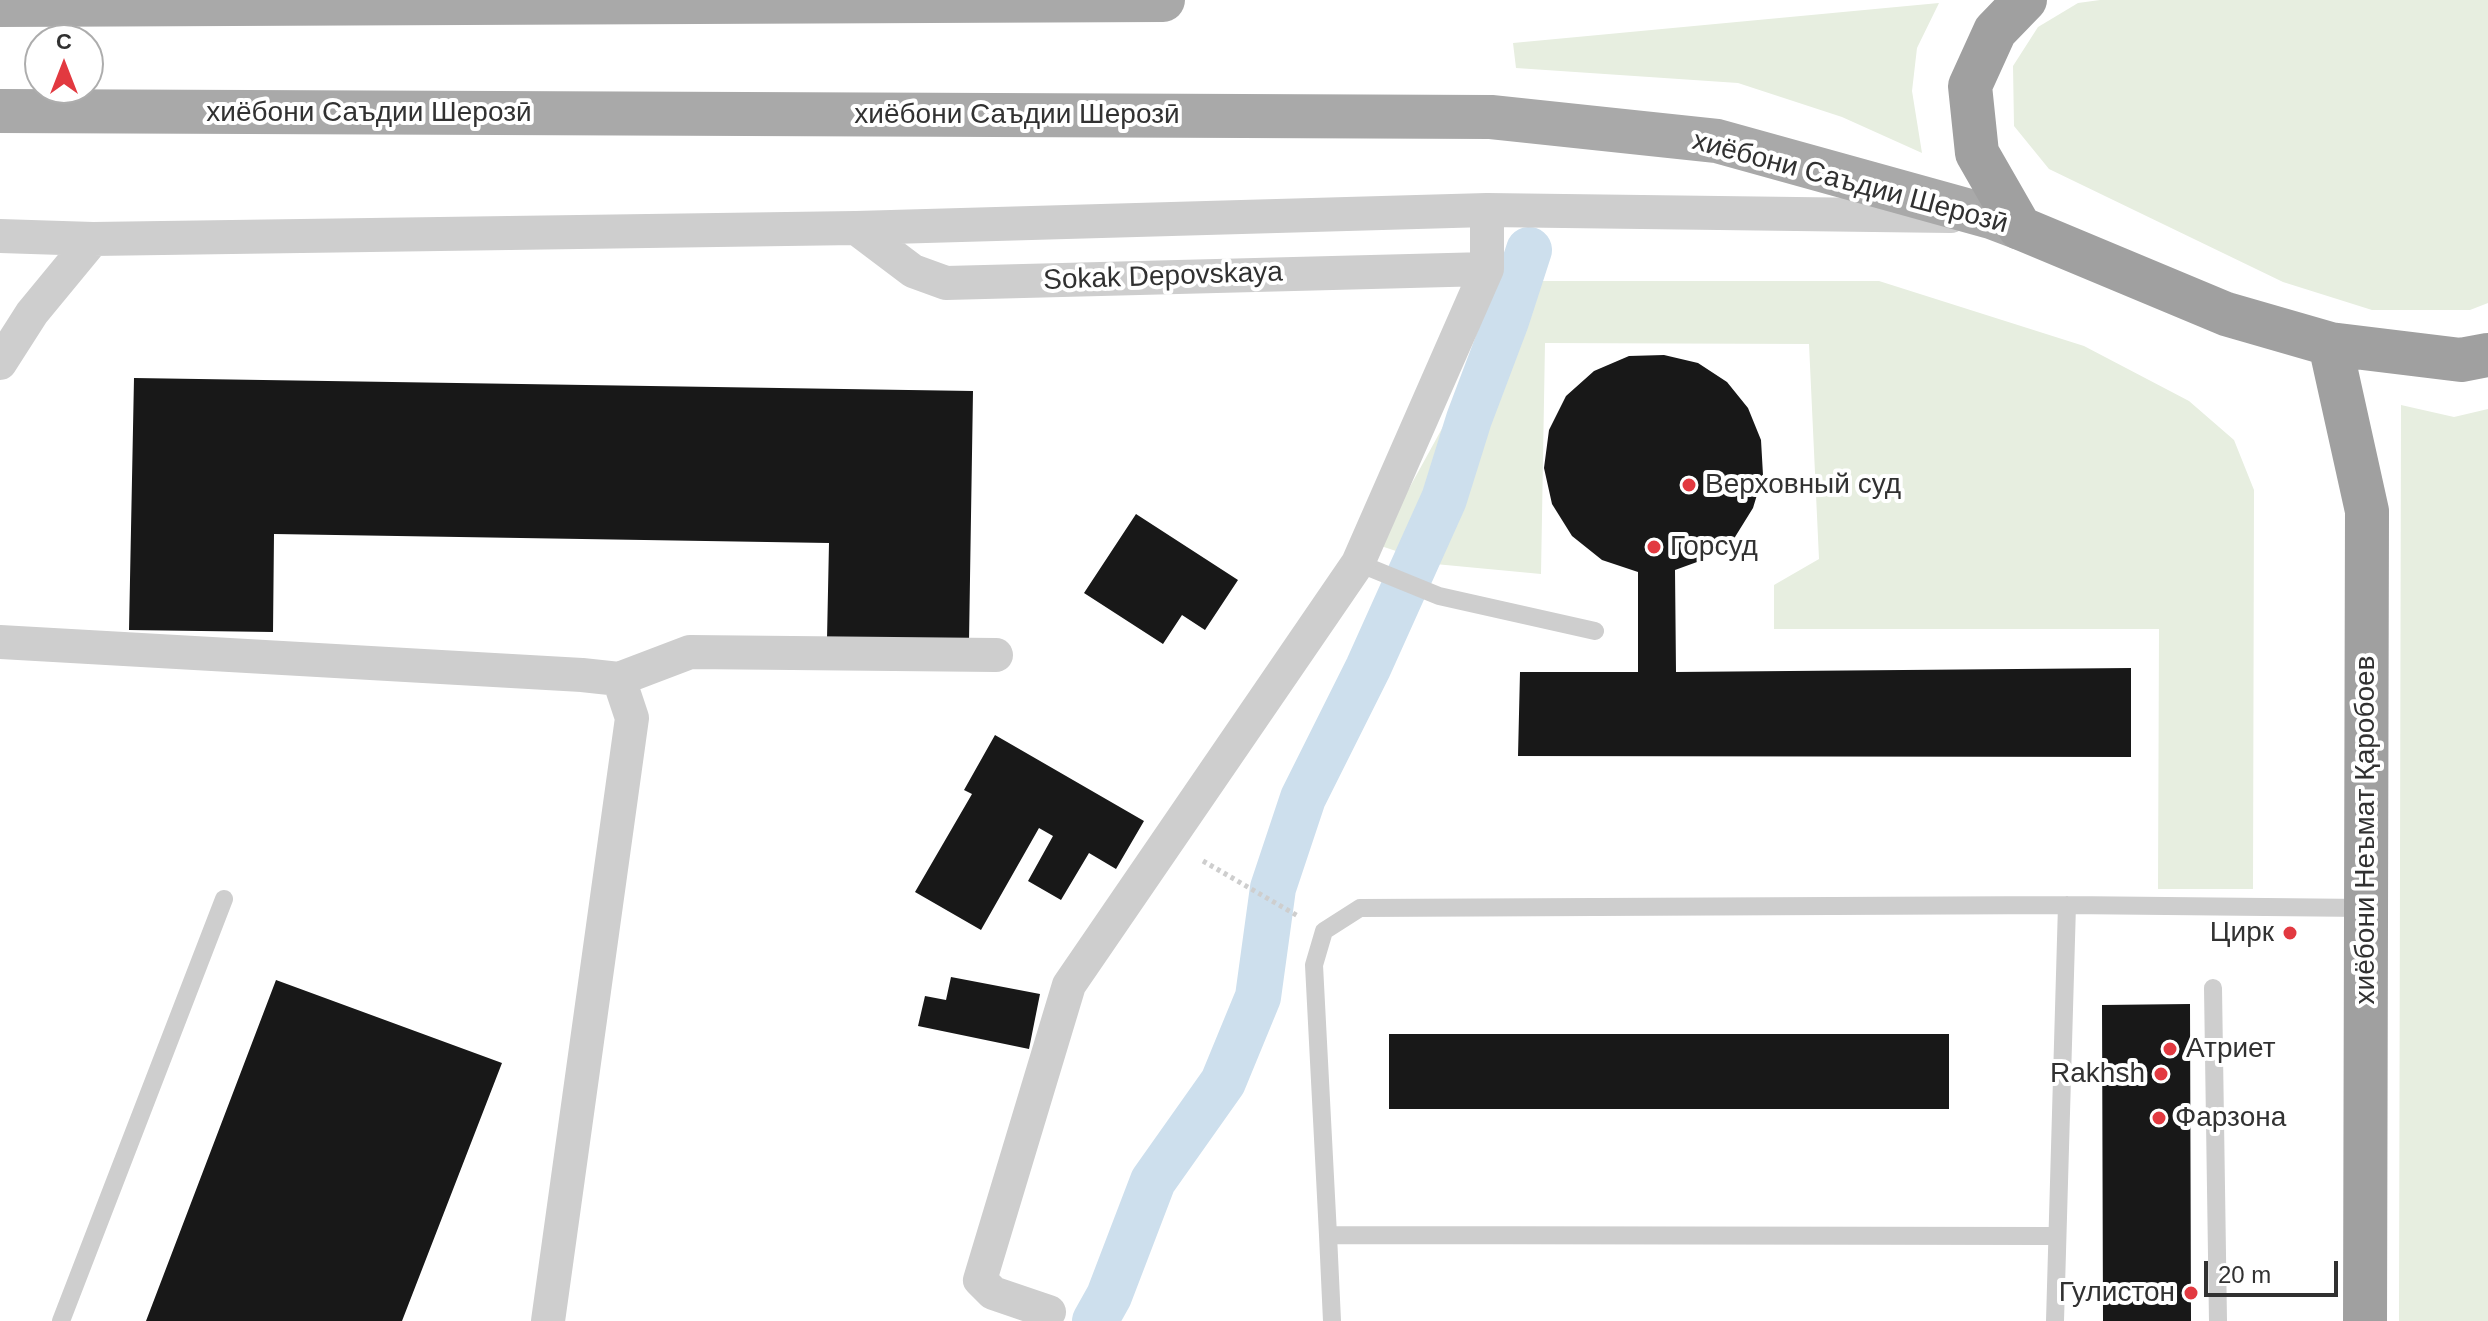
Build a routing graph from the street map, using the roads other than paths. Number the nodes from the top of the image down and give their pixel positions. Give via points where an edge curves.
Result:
1 (1163, 0) edge
2 (2025, 0) edge
3 (0, 5) edge
4 (0, 111) edge
5 (1487, 210) junction
6 (2005, 222) junction
7 (856, 228) junction
8 (0, 236) edge
9 (93, 239) junction
10 (1487, 269) junction
11 (2330, 344) junction
12 (2488, 355) edge
13 (0, 363) edge
14 (1358, 563) junction
15 (1595, 631) dead end
16 (0, 642) edge
17 (996, 655) dead end
18 (619, 679) junction
19 (224, 899) dead end
20 (2067, 905) junction
21 (2365, 908) junction
22 (2213, 988) dead end
23 (1328, 1235) junction
24 (2056, 1236) junction
25 (1049, 1312) dead end
26 (61, 1321) edge
27 (548, 1321) edge
28 (1332, 1321) edge
29 (2055, 1321) edge
30 (2218, 1321) edge
31 (2365, 1321) edge

1 - 3 main road
2 - 6 highway, хиёбони Саъдии Шерозӣ via 1995,31 1970,86 1977,153
4 - 6 main road, хиёбони Саъдии Шерозӣ via 1491,117 1717,141
5 - 6 street
5 - 7 street
5 - 10 street
6 - 11 highway, хиёбони Саъдии Шерозӣ via 2226,314
7 - 9 street
7 - 10 street, Sokak Depovskaya via 913,271 946,283
8 - 9 street
9 - 13 street via 32,313
10 - 14 street
11 - 12 highway, хиёбони Саъдии Шерозӣ via 2461,360
11 - 21 highway, хиёбони Неъмат Қаробоев via 2367,511
14 - 15 lane via 1439,596
14 - 25 street via 1069,985 980,1280 993,1293
16 - 18 street
17 - 18 street via 690,652
18 - 27 street via 632,718
19 - 26 lane
20 - 21 lane
20 - 23 lane via 1360,908 1324,931 1314,965
20 - 24 lane
21 - 31 highway, хиёбони Неъмат Қаробоев
22 - 30 lane
23 - 24 lane
23 - 28 lane
24 - 29 lane

